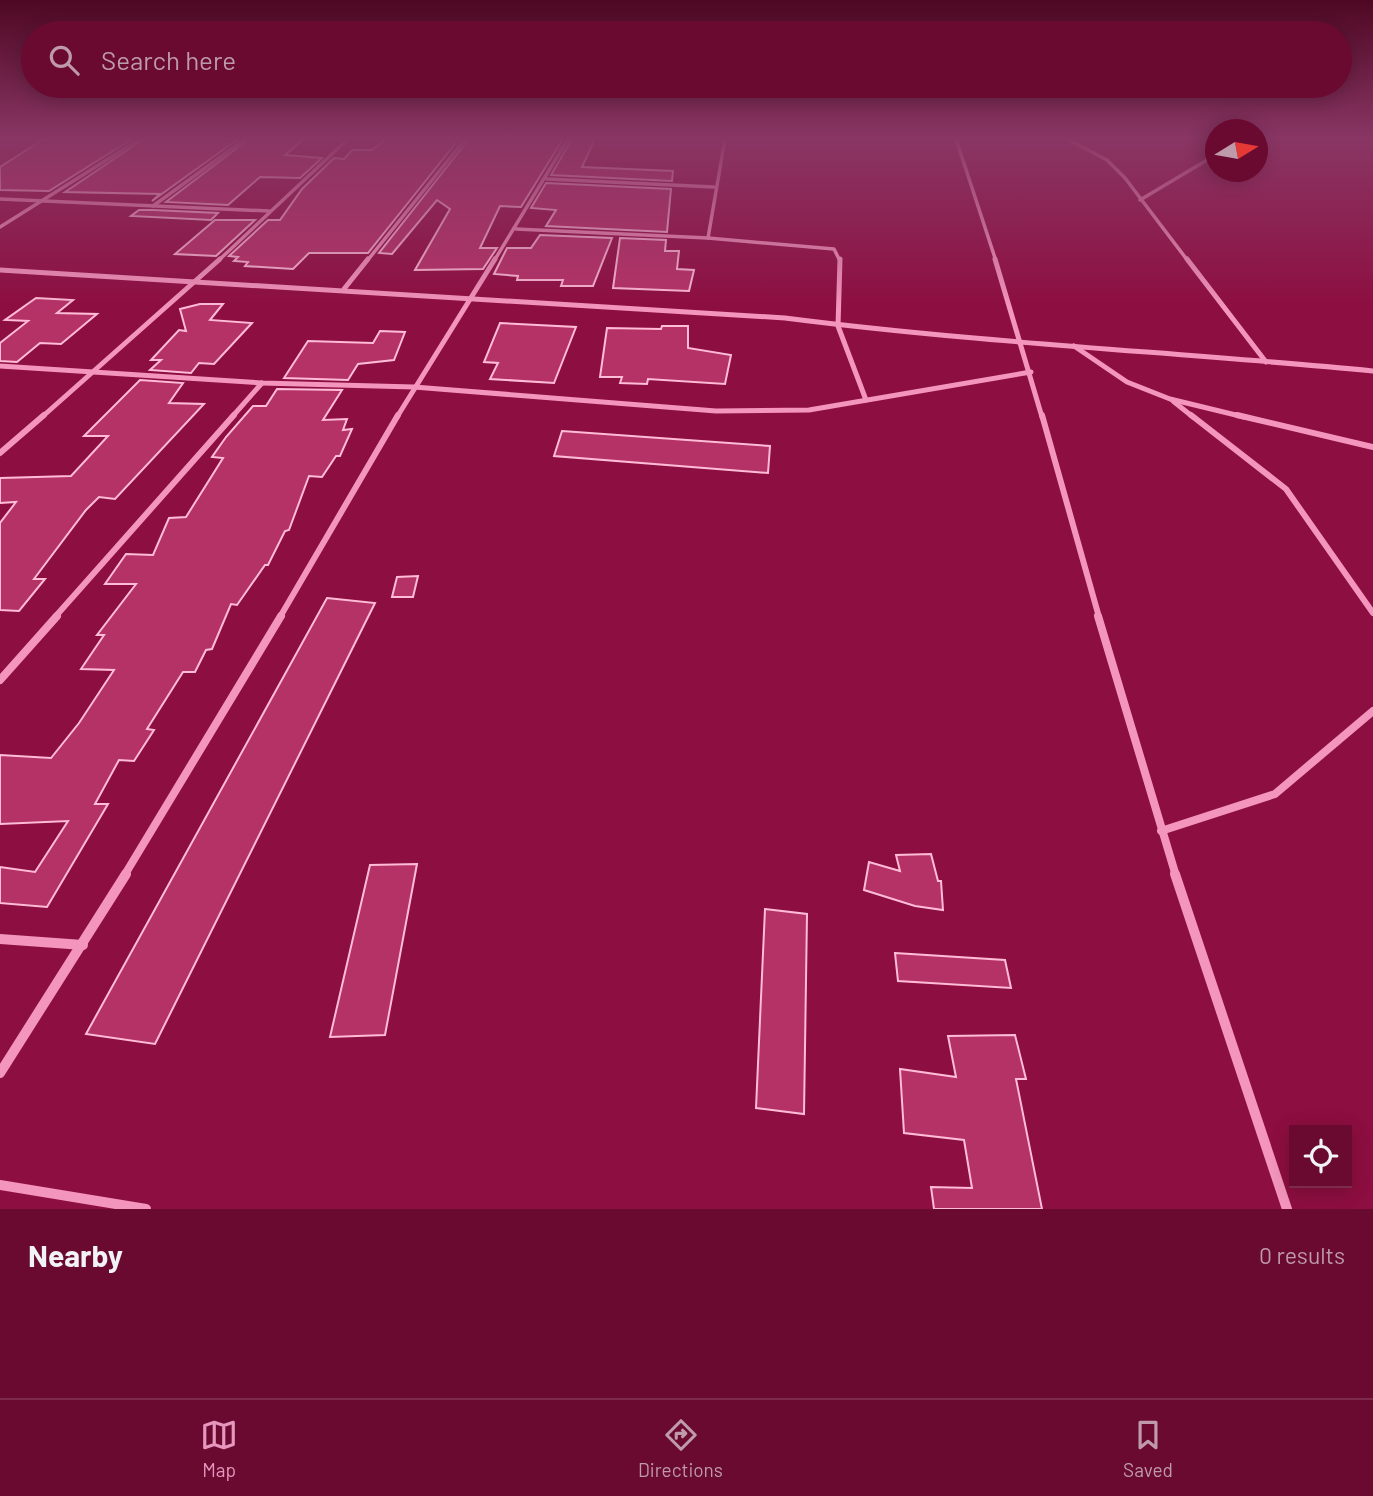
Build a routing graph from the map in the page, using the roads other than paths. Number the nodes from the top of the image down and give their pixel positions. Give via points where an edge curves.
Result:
1 (51, 195) edge
2 (168, 195) edge
3 (286, 195) edge
4 (419, 195) edge
5 (537, 195) edge
6 (714, 195) edge
7 (974, 195) edge
8 (1136, 195) edge
9 (1148, 195) edge
10 (0, 199) edge
11 (1140, 200) junction
12 (41, 202) junction
13 (153, 206) junction
14 (269, 211) junction
15 (0, 227) edge
16 (516, 229) junction
17 (708, 238) junction
18 (0, 270) edge
19 (195, 282) junction
20 (344, 289) junction
21 (469, 300) junction
22 (838, 326) junction
23 (1021, 343) junction
24 (1073, 346) junction
25 (1266, 362) junction
26 (0, 366) edge
27 (1373, 371) edge
28 (92, 372) junction
29 (1031, 372) junction
30 (262, 383) junction
31 (414, 387) junction
32 (1170, 398) junction
33 (866, 400) junction
34 (1373, 447) edge
35 (0, 453) edge
36 (1373, 613) edge
37 (0, 680) edge
38 (1373, 711) edge
39 (1161, 831) junction
40 (0, 939) edge
41 (83, 945) junction
42 (0, 1073) edge
43 (0, 1185) edge
44 (1287, 1208) edge
45 (146, 1209) edge

1 - 12 street
2 - 13 street
3 - 14 street
4 - 20 street
5 - 16 street
6 - 17 street
7 - 23 street
8 - 11 street
9 - 11 street
10 - 12 street
11 - 25 street
12 - 13 street
12 - 15 street
13 - 14 street
14 - 19 street
16 - 17 street
16 - 21 street
17 - 22 street via 834,249 839,257
18 - 19 street
19 - 20 street
19 - 28 street
20 - 21 street
21 - 22 street via 785,318
21 - 31 street
22 - 23 street
22 - 33 street
23 - 24 street
23 - 29 street
24 - 25 street
24 - 32 street via 1127,382
25 - 27 street
26 - 28 street
28 - 30 street
28 - 35 street
29 - 33 street
29 - 39 street
30 - 31 street
30 - 37 street
31 - 33 street via 716,411 809,410
31 - 41 street via 184,783
32 - 34 street
32 - 36 street via 1286,489
38 - 39 street via 1275,794
39 - 44 street
40 - 41 street
41 - 42 street
43 - 45 street

